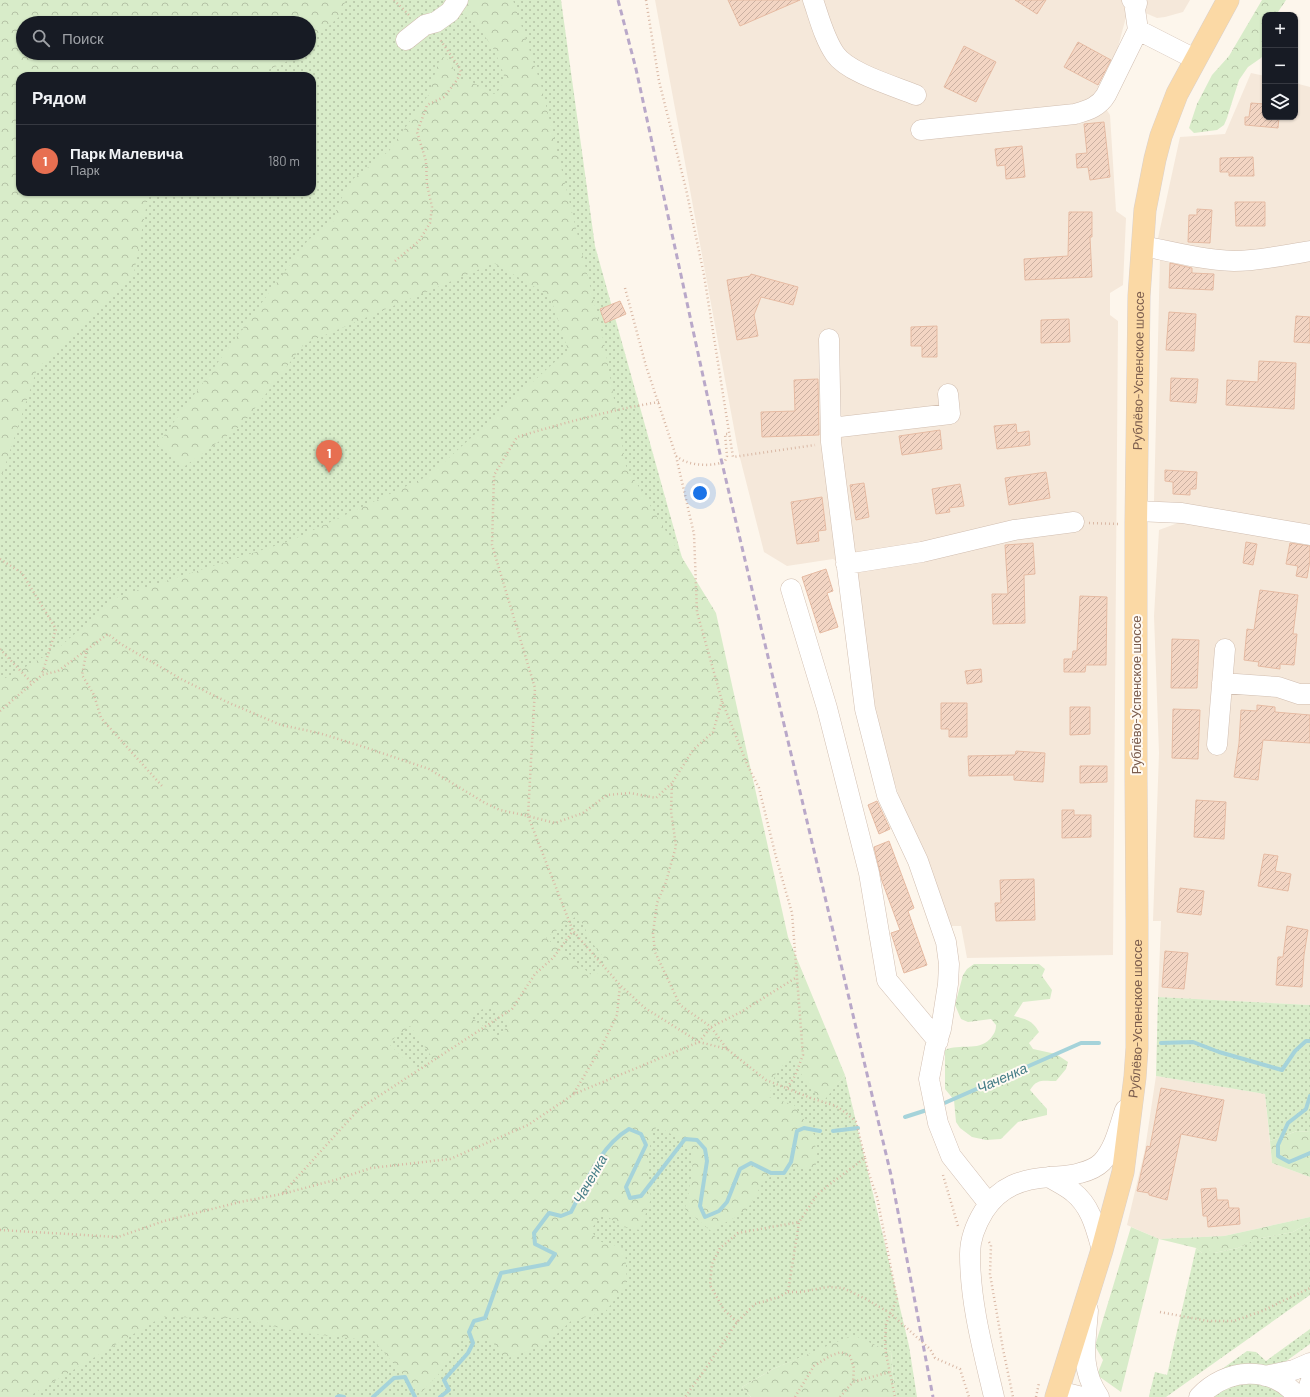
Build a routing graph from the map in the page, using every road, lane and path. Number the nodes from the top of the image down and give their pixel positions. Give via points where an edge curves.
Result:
1 (394, 0) edge
2 (458, 0) edge
3 (646, 0) edge
4 (813, 0) edge
5 (1228, 0) edge
6 (1136, 1) edge
7 (425, 25) junction
8 (1138, 30) junction
9 (406, 40) dead end
10 (1195, 59) junction
11 (916, 95) dead end
12 (922, 130) dead end
13 (1143, 246) junction
14 (1310, 251) edge
15 (395, 261) dead end
16 (625, 288) dead end
17 (829, 339) dead end
18 (948, 394) dead end
19 (659, 402) junction
20 (729, 434) junction
21 (831, 435) junction
22 (676, 456) junction
23 (1136, 518) junction
24 (1074, 522) joint
25 (1310, 535) edge
26 (0, 559) edge
27 (846, 564) junction
28 (791, 589) dead end
29 (87, 648) junction
30 (0, 649) edge
31 (1225, 649) dead end
32 (42, 675) junction
33 (32, 683) junction
34 (1222, 683) junction
35 (1310, 694) edge
36 (722, 701) junction
37 (0, 711) edge
38 (1217, 745) dead end
39 (672, 783) junction
40 (162, 786) dead end
41 (528, 816) junction
42 (573, 931) junction
43 (797, 977) junction
44 (620, 985) junction
45 (711, 1027) junction
46 (938, 1041) junction
47 (699, 1042) junction
48 (727, 1049) junction
49 (1135, 1077) junction
50 (787, 1088) junction
51 (574, 1094) junction
52 (864, 1158) junction
53 (942, 1170) dead end
54 (1049, 1177) junction
55 (282, 1194) junction
56 (989, 1204) junction
57 (799, 1222) junction
58 (0, 1230) edge
59 (960, 1232) dead end
60 (987, 1239) dead end
61 (1102, 1250) junction
62 (1310, 1288) edge
63 (1089, 1291) junction
64 (788, 1292) junction
65 (1160, 1312) dead end
66 (890, 1313) junction
67 (737, 1322) junction
68 (1310, 1363) edge
69 (890, 1372) junction
70 (1265, 1376) junction
71 (852, 1382) junction
72 (1310, 1383) edge
73 (1051, 1390) edge
74 (1200, 1394) edge
75 (685, 1397) edge
76 (795, 1397) edge
77 (840, 1397) edge
78 (895, 1397) edge
79 (969, 1397) edge
80 (994, 1397) edge
81 (1013, 1397) edge
82 (1036, 1397) edge
83 (1082, 1397) edge
84 (1099, 1397) edge
85 (1298, 1397) edge
86 (1306, 1397) edge

1 - 7 path via 413,19
2 - 7 street via 450,12 436,22
3 - 20 path via 659,82 704,275
4 - 11 street via 829,45 848,67
5 - 10 main road, Рублёво-Успенское шоссе
6 - 8 street
7 - 9 street
7 - 15 path via 442,42 460,66 461,72 444,97 427,105 417,132 426,161 427,185 432,207 430,223 419,241
8 - 10 street
8 - 12 street via 1102,102 1092,109 1075,114
10 - 13 main road, Рублёво-Успенское шоссе via 1177,94 1159,144 1145,210
13 - 14 street via 1196,257 1234,261
13 - 23 main road, Рублёво-Успенское шоссе via 1139,296
16 - 19 path via 646,366
17 - 21 street
18 - 21 street via 950,414
19 - 22 path
19 - 41 path via 572,420 517,437 494,475 492,545 534,688
20 - 21 path via 733,457
20 - 22 path via 725,434 727,456 722,463 708,465 687,462
21 - 27 street
22 - 36 path via 694,534 697,612
23 - 24 path
23 - 25 street via 1182,513
23 - 49 main road, Рублёво-Успенское шоссе
24 - 27 street via 1014,530 922,552
26 - 32 path via 22,573 56,629
27 - 46 street via 865,709 878,761 887,795 918,861 946,942 950,964
28 - 46 street via 827,708 870,872 887,980
29 - 32 path via 58,671
29 - 40 path via 82,675 94,695 101,718
29 - 41 path via 108,634 174,675 227,702 281,724 319,733 429,769 485,803 500,810
30 - 33 path
31 - 34 street
32 - 33 path
33 - 37 path
34 - 35 street via 1278,687 1299,694
34 - 38 street
36 - 39 path via 713,732 693,750
36 - 43 path via 759,788 792,913
39 - 41 path via 656,798 630,792 607,794 583,813 556,823
39 - 45 path via 671,811 676,846 666,882 657,902 653,933 655,952 680,1005
41 - 42 path
42 - 44 path
42 - 55 path via 553,958 535,974 512,1009 359,1108
43 - 45 path via 741,1012
43 - 50 path via 802,1055 795,1076
44 - 47 path via 645,1008
44 - 51 path via 617,1015
45 - 47 path
45 - 48 path
46 - 56 street via 929,1079 938,1123 951,1156
47 - 48 path
47 - 51 path
48 - 50 path via 766,1080
49 - 54 street via 1116,1138 1101,1163 1092,1169 1070,1176
49 - 61 main road, Рублёво-Успенское шоссе via 1123,1172
50 - 52 path via 836,1106 856,1122
51 - 55 path via 528,1125 450,1159 371,1168
52 - 57 path via 818,1195
52 - 66 path via 878,1197 898,1299
53 - 59 path
54 - 56 street via 1015,1184 1000,1191
54 - 61 street via 1074,1192 1083,1203 1092,1218
55 - 58 path via 164,1221 118,1237
56 - 80 street via 976,1225 970,1253 974,1307
57 - 64 path
57 - 67 path via 738,1233 720,1248 712,1264 710,1285 724,1310
60 - 81 path via 990,1245 990,1274
61 - 63 main road, Рублёво-Успенское шоссе
62 - 65 path via 1234,1321 1208,1321
63 - 73 main road, Рублёво-Успенское шоссе
63 - 84 street via 1084,1357 1087,1376
64 - 66 path via 827,1287 843,1288
64 - 67 path via 755,1304
66 - 69 path via 886,1324 885,1341
66 - 79 path via 930,1349 935,1358 960,1369
67 - 75 path
68 - 70 street via 1294,1370
69 - 71 path
69 - 78 path
70 - 74 street via 1234,1375 1216,1382
70 - 85 street via 1288,1387
71 - 76 path via 854,1368 850,1356 841,1352 814,1366
71 - 77 path
72 - 86 street
73 - 82 path
73 - 83 street

